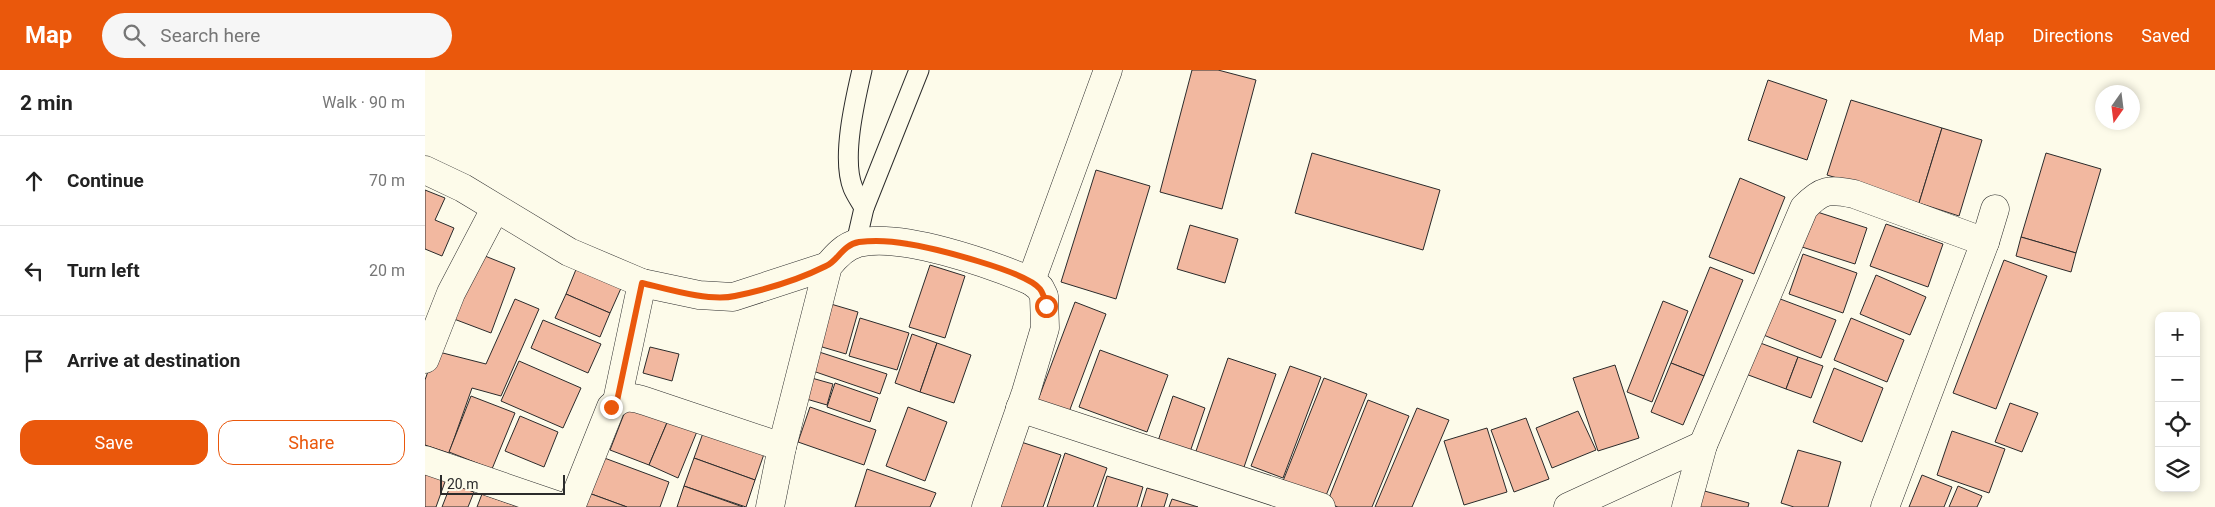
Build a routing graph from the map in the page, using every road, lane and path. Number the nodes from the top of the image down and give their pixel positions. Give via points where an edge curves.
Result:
1 (863, 70) edge
2 (919, 70) edge
3 (1108, 70) edge
4 (425, 170) edge
5 (864, 208) junction
6 (495, 209) junction
7 (1995, 209) dead end
8 (1985, 242) junction
9 (856, 243) junction
10 (828, 266) junction
11 (1031, 281) junction
12 (642, 283) junction
13 (425, 358) edge
14 (617, 401) junction
15 (1020, 408) junction
16 (1703, 445) junction
17 (782, 446) junction
18 (425, 460) edge
19 (562, 507) edge
20 (571, 507) edge
21 (770, 507) edge
22 (986, 507) edge
23 (1321, 507) edge
24 (1568, 507) edge
25 (1686, 507) edge
26 (1885, 507) edge

1 - 5 lane via 847,156 853,187
2 - 5 lane
3 - 11 street
4 - 6 street via 463,188
5 - 9 lane
6 - 12 street via 569,252
6 - 13 street via 451,293
7 - 8 street
8 - 16 street via 1854,194 1831,190 1816,196 1805,208
8 - 26 street
9 - 10 street via 845,248
9 - 11 street via 907,243 986,264
10 - 12 street via 733,297 699,296
10 - 17 street
11 - 15 street via 1044,296 1045,328
12 - 14 street
14 - 17 street via 632,397
14 - 20 street via 606,417
15 - 22 street
15 - 23 street
16 - 24 street
16 - 25 street
17 - 21 street
18 - 19 street

